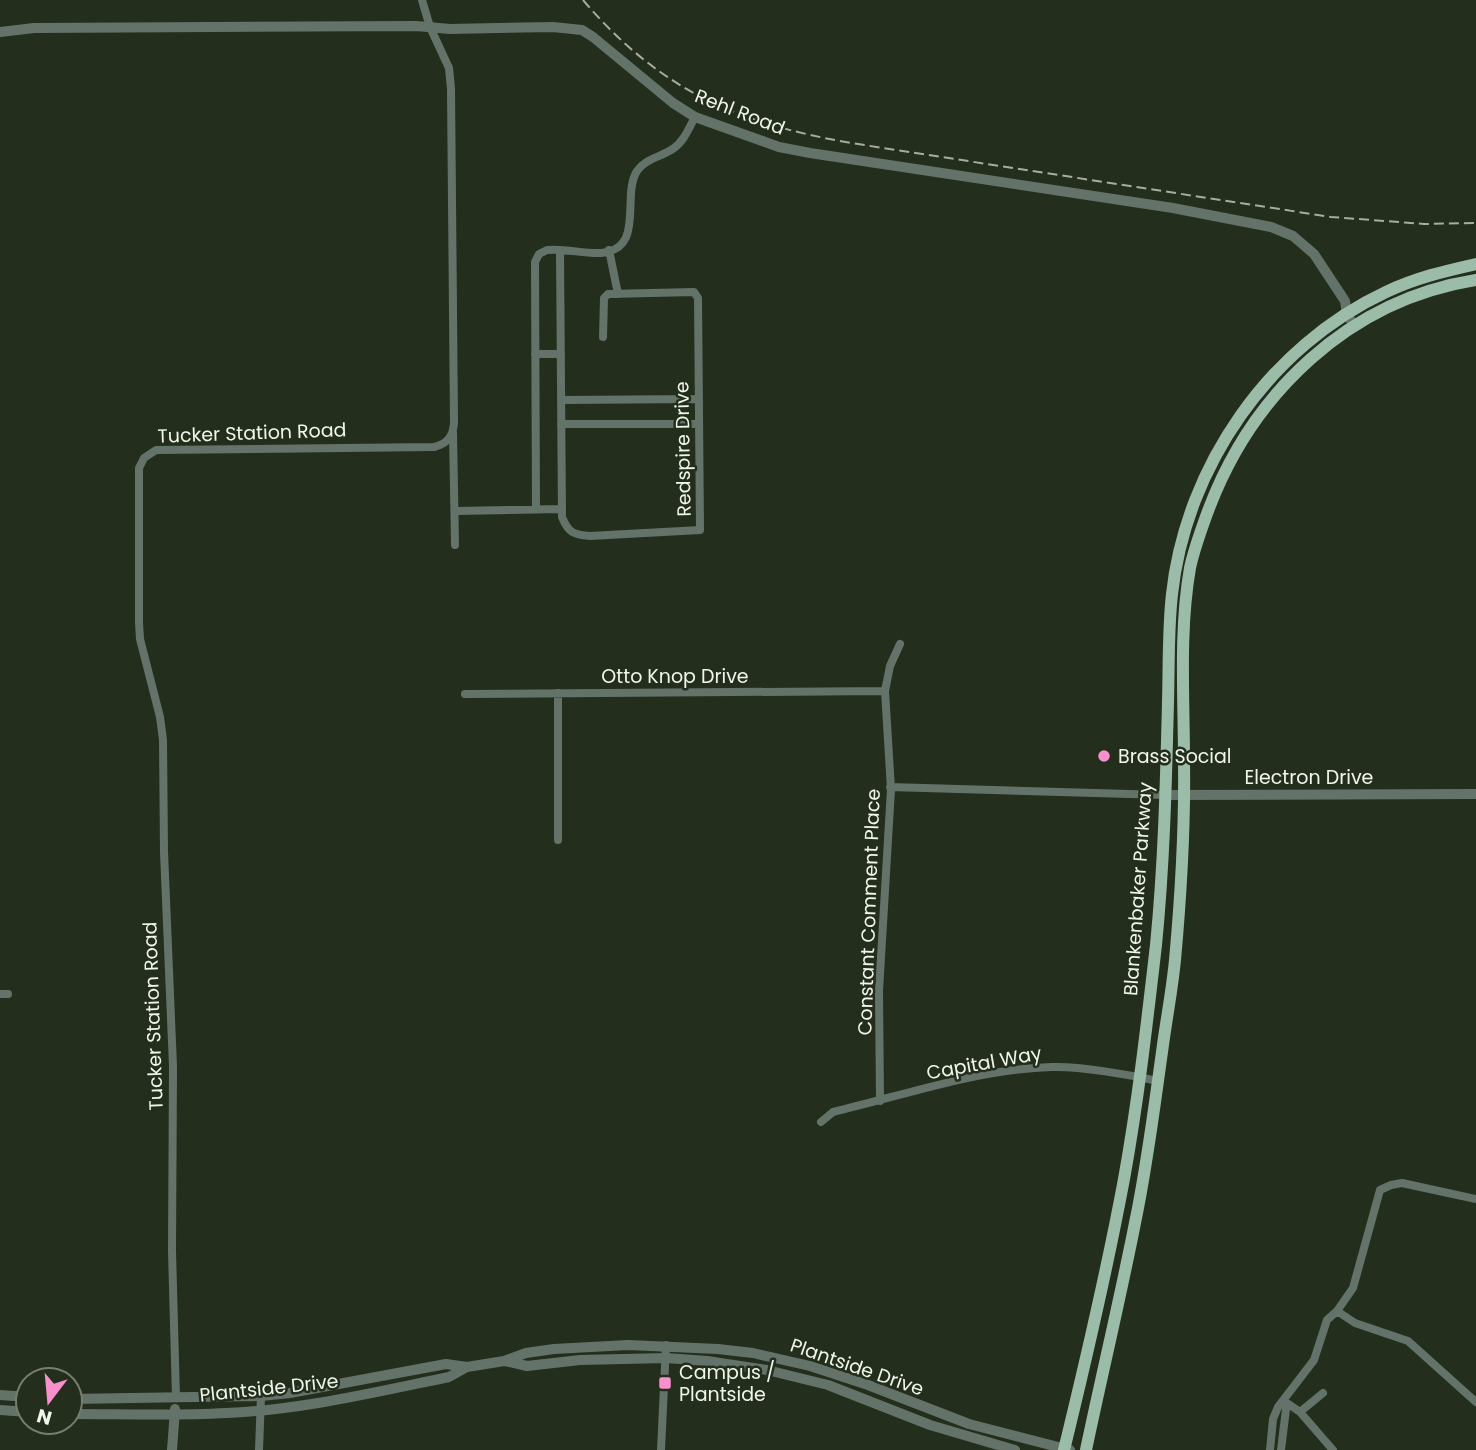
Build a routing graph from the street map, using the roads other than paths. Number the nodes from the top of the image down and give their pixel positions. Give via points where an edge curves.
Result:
1 (422, 0) edge
2 (430, 27) junction
3 (0, 32) edge
4 (695, 117) junction
5 (560, 250) junction
6 (609, 250) junction
7 (1476, 264) edge
8 (1476, 280) edge
9 (618, 294) junction
10 (1347, 314) junction
11 (1354, 326) junction
12 (603, 337) dead end
13 (534, 354) junction
14 (561, 354) junction
15 (698, 399) junction
16 (561, 400) junction
17 (561, 424) junction
18 (699, 424) junction
19 (453, 428) junction
20 (536, 509) junction
21 (562, 509) junction
22 (455, 511) junction
23 (455, 545) dead end
24 (900, 644) dead end
25 (885, 691) junction
26 (558, 693) junction
27 (465, 694) dead end
28 (890, 787) junction
29 (1476, 794) edge
30 (1165, 795) junction
31 (1185, 795) junction
32 (558, 839) dead end
33 (1140, 1077) junction
34 (1158, 1081) junction
35 (880, 1101) junction
36 (821, 1122) dead end
37 (1476, 1199) edge
38 (1337, 1311) junction
39 (666, 1345) junction
40 (666, 1358) junction
41 (504, 1361) junction
42 (467, 1367) junction
43 (369, 1378) junction
44 (372, 1392) junction
45 (1323, 1393) dead end
46 (261, 1396) junction
47 (894, 1396) junction
48 (176, 1398) junction
49 (84, 1399) edge
50 (1284, 1401) junction
51 (1476, 1402) edge
52 (889, 1409) junction
53 (260, 1410) junction
54 (1300, 1412) junction
55 (84, 1414) edge
56 (175, 1414) junction
57 (172, 1450) edge
58 (259, 1450) edge
59 (662, 1450) edge
60 (1015, 1450) edge
61 (1066, 1450) edge
62 (1086, 1450) edge
63 (1270, 1450) edge
64 (1281, 1450) edge
65 (1333, 1450) edge

1 - 2 street
2 - 3 street, Rehl Road via 60,27
2 - 4 street, Rehl Road via 582,30
2 - 19 street via 449,68 451,89
4 - 6 street via 675,148 647,162 635,175 628,234
4 - 10 street, Rehl Road via 810,153 1271,226 1293,236 1314,254 1345,301
5 - 6 street
5 - 13 street via 547,250 535,262
5 - 14 street
6 - 9 street
7 - 10 main road, Blankenbaker Parkway via 1385,292
8 - 11 main road, Blankenbaker Parkway via 1402,300
9 - 12 street via 604,298
9 - 15 street, Redspire Drive via 694,292 698,298
10 - 11 street, Rehl Road
10 - 30 main road, Blankenbaker Parkway via 1288,359 1244,410 1206,475 1187,522 1172,592
11 - 31 main road, Blankenbaker Parkway via 1300,367 1259,414 1226,468 1203,526 1191,564 1185,612
13 - 14 street
13 - 20 street
14 - 16 street
15 - 16 street
15 - 18 street, Redspire Drive
16 - 17 street
17 - 18 street
17 - 21 street
18 - 21 street, Redspire Drive via 700,530 576,535 568,531
19 - 22 street
19 - 48 street, Tucker Station Road via 446,442 434,447 156,450 139,468 139,623 163,751 173,1066
20 - 21 street
20 - 22 street
22 - 23 street
24 - 25 street, Constant Comment Place via 887,673
25 - 26 street, Otto Knop Drive
25 - 28 street, Constant Comment Place
26 - 27 street, Otto Knop Drive
26 - 32 street
28 - 30 street, Electron Drive
28 - 35 street, Constant Comment Place via 879,991
29 - 31 street, Electron Drive
30 - 31 street, Electron Drive
30 - 33 main road, Blankenbaker Parkway via 1156,940
31 - 34 main road, Blankenbaker Parkway via 1175,961
33 - 34 street, Capital Way
33 - 35 street, Capital Way via 1035,1068
33 - 61 main road, Blankenbaker Parkway via 1119,1204
34 - 62 main road, Blankenbaker Parkway via 1135,1223
35 - 36 street, Capital Way via 833,1112
37 - 38 street via 1402,1183 1380,1190 1353,1288
38 - 50 street via 1327,1320 1314,1360
38 - 51 street via 1355,1323 1408,1341
39 - 40 street
39 - 41 street, Plantside Drive via 554,1349
39 - 47 street, Plantside Drive via 776,1358
40 - 41 street, Plantside Drive via 527,1366
40 - 52 street, Plantside Drive via 796,1377
40 - 59 street
41 - 42 street, Plantside Drive
42 - 43 street, Plantside Drive via 446,1364
42 - 44 street, Plantside Drive via 449,1377
43 - 44 street
43 - 46 street, Plantside Drive
44 - 53 street, Plantside Drive
45 - 54 street
46 - 48 street, Plantside Drive
46 - 53 street
47 - 52 street
47 - 61 street, Plantside Drive via 969,1424
48 - 49 street, Plantside Drive
48 - 56 street, Tucker Station Road
50 - 54 street
50 - 63 street via 1273,1419
50 - 64 street
52 - 60 street, Plantside Drive
53 - 56 street, Plantside Drive
53 - 58 street
54 - 65 street
55 - 56 street, Plantside Drive
56 - 57 street, Tucker Station Road

